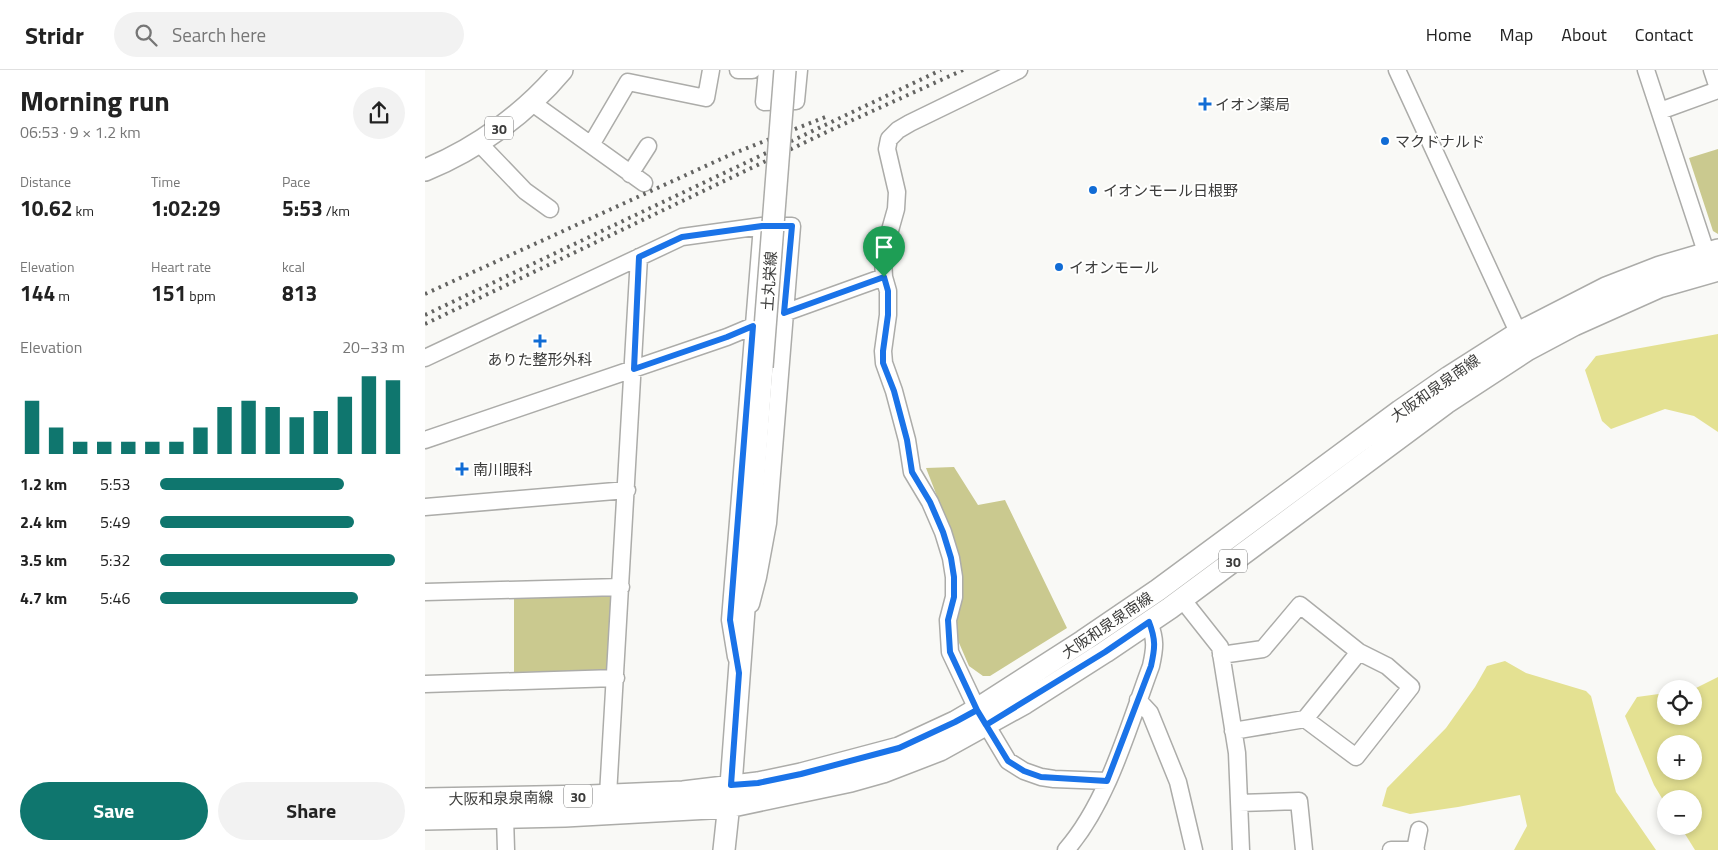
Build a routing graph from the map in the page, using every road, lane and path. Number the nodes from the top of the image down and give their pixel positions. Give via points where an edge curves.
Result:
1 (562, 70) edge
2 (711, 70) edge
3 (738, 70) edge
4 (752, 70) edge
5 (767, 70) edge
6 (785, 70) edge
7 (799, 70) edge
8 (1019, 70) edge
9 (1397, 70) edge
10 (1646, 70) edge
11 (1712, 70) edge
12 (1718, 89) edge
13 (531, 102) junction
14 (1659, 112) junction
15 (478, 142) junction
16 (591, 145) junction
17 (648, 146) dead end
18 (425, 170) edge
19 (630, 174) junction
20 (644, 183) dead end
21 (550, 209) dead end
22 (762, 226) junction
23 (1712, 251) edge
24 (639, 257) junction
25 (1718, 270) edge
26 (884, 277) junction
27 (784, 313) junction
28 (753, 326) junction
29 (1522, 342) junction
30 (425, 358) edge
31 (634, 369) junction
32 (425, 440) edge
33 (627, 490) junction
34 (425, 507) edge
35 (621, 588) junction
36 (425, 592) edge
37 (1181, 599) junction
38 (1149, 622) junction
39 (741, 643) junction
40 (1359, 652) junction
41 (1221, 655) junction
42 (739, 673) junction
43 (616, 678) junction
44 (425, 684) edge
45 (1138, 700) junction
46 (981, 717) junction
47 (1305, 719) junction
48 (1233, 731) junction
49 (1107, 781) junction
50 (731, 785) junction
51 (608, 795) junction
52 (425, 800) edge
53 (1239, 803) junction
54 (728, 807) junction
55 (505, 818) junction
56 (425, 819) edge
57 (1419, 830) dead end
58 (506, 850) edge
59 (725, 850) edge
60 (1067, 850) edge
61 (1194, 850) edge
62 (1241, 850) edge
63 (1303, 850) edge
64 (1391, 850) edge
65 (1415, 850) edge

1 - 13 main road, 30
2 - 16 street via 706,98 629,82
3 - 4 street
5 - 7 street via 764,102 796,101
6 - 39 main road, 土丸栄線, bridge
8 - 26 street via 910,123 889,139 887,149 897,192 897,209 883,260
9 - 29 street
10 - 14 street
11 - 12 street
12 - 14 street
13 - 15 main road, 30
13 - 16 street
14 - 23 street
15 - 18 main road, 30
15 - 21 street via 525,191
16 - 19 street
17 - 19 street
19 - 20 street
22 - 24 street via 682,237
22 - 27 street via 792,226
22 - 28 street
23 - 29 main road, 大阪和泉泉南線 / 30 via 1606,288
24 - 30 street
24 - 31 street
25 - 29 main road, 大阪和泉泉南線 / 30 via 1659,287 1574,325
26 - 27 street
26 - 46 street via 888,291 888,315 883,363 894,391 912,472 930,502 951,558 954,597 948,620 950,652
27 - 28 street
27 - 39 street via 768,523
28 - 31 street
28 - 42 street via 730,620
29 - 37 main road, 大阪和泉泉南線 / 30 via 1446,403
29 - 46 main road, 大阪和泉泉南線 / 30 via 1449,377
31 - 32 street
31 - 33 street
33 - 34 street
33 - 35 street
35 - 36 street
35 - 43 street
37 - 38 main road, 大阪和泉泉南線 / 30
37 - 41 street via 1220,647
38 - 45 street via 1155,648
38 - 46 main road, 大阪和泉泉南線 / 30 via 1097,658
39 - 42 main road, 土丸栄線
40 - 41 street via 1300,605 1263,649
40 - 47 street
40 - 47 street via 1387,666 1411,687 1356,757
41 - 48 street
42 - 50 main road, 土丸栄線
43 - 44 street
43 - 51 street
45 - 49 street
45 - 61 street via 1150,713 1178,782
46 - 49 street via 1008,761 1024,771 1054,779
46 - 50 main road, 大阪和泉泉南線 / 30 via 955,722 899,748 801,774
46 - 54 main road, 大阪和泉泉南線 / 30 via 940,750 883,772
47 - 48 street
48 - 53 street
49 - 60 street via 1081,831
50 - 51 main road, 大阪和泉泉南線 / 30 via 683,792
50 - 54 main road, 土丸栄線
51 - 52 main road, 大阪和泉泉南線 / 30
53 - 62 street
53 - 63 street via 1299,801
54 - 55 main road, 大阪和泉泉南線 / 30
54 - 59 main road, 土丸栄線
55 - 56 main road, 大阪和泉泉南線 / 30
55 - 58 street
57 - 65 street
64 - 65 street

